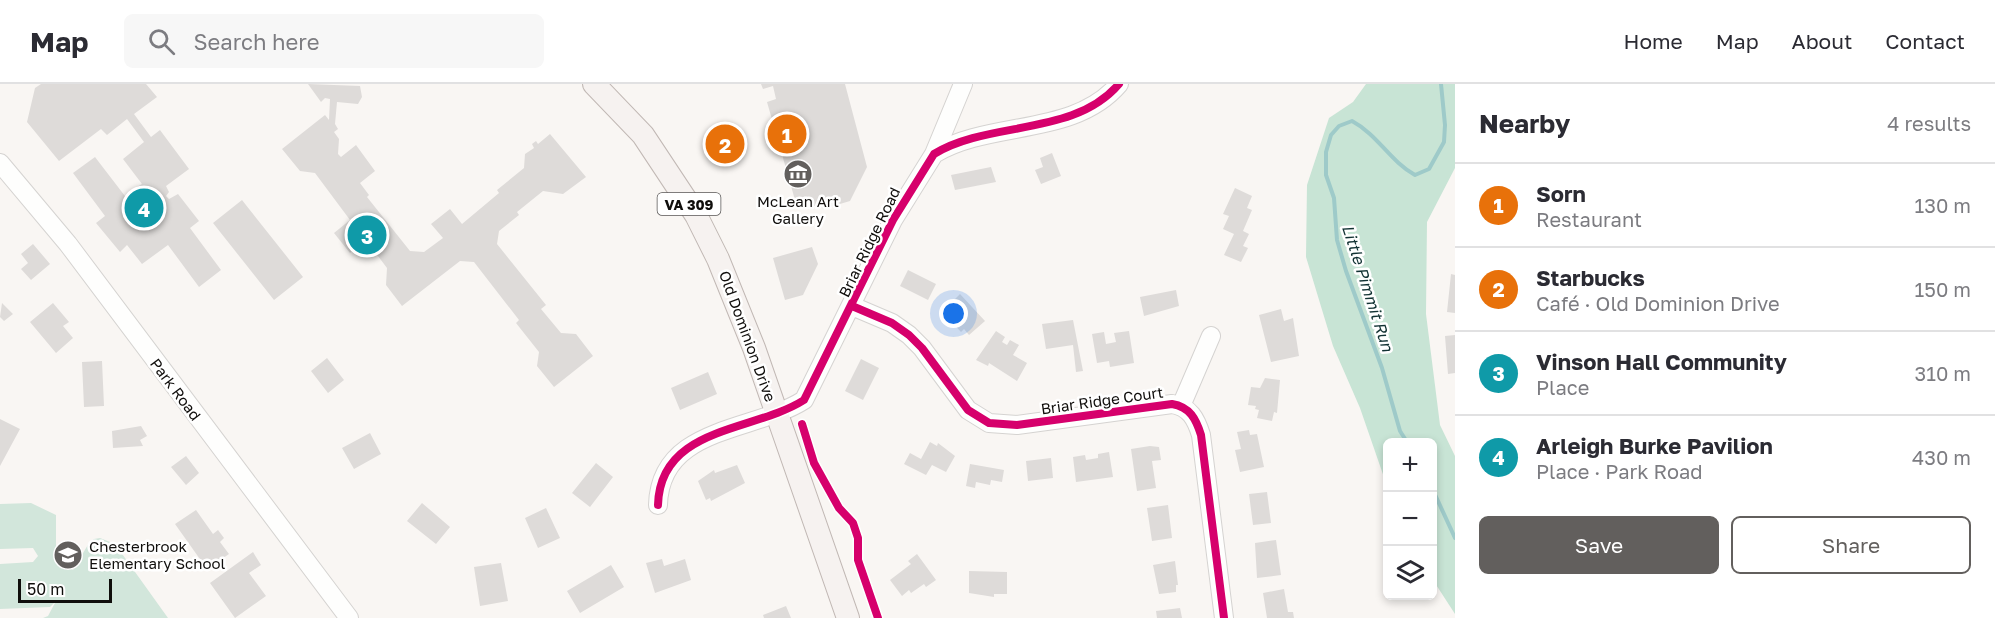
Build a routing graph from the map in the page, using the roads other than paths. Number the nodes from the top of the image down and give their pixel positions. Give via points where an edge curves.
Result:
1 (594, 84) edge
2 (963, 84) edge
3 (1119, 84) edge
4 (934, 154) junction
5 (0, 163) edge
6 (852, 306) junction
7 (1210, 336) dead end
8 (1181, 406) junction
9 (775, 412) junction
10 (658, 505) dead end
11 (349, 618) edge
12 (848, 618) edge
13 (1224, 618) edge

1 - 9 main road, Old Dominion Drive / VA 309 via 643,135 696,215 741,312
2 - 4 street, Briar Ridge Road
3 - 4 street via 1106,99 1087,110 978,137
4 - 6 street, Briar Ridge Road via 893,220
5 - 11 street, Park Road via 68,244
6 - 8 street, Briar Ridge Court via 909,334 968,410 989,423 1017,425 1172,404
6 - 9 street, Briar Ridge Road via 804,400
7 - 8 street
8 - 13 street, Briar Ridge Court via 1197,421 1201,435
9 - 10 street, Briar Ridge Road via 713,435 677,456 662,478
9 - 12 main road, Old Dominion Drive / VA 309

